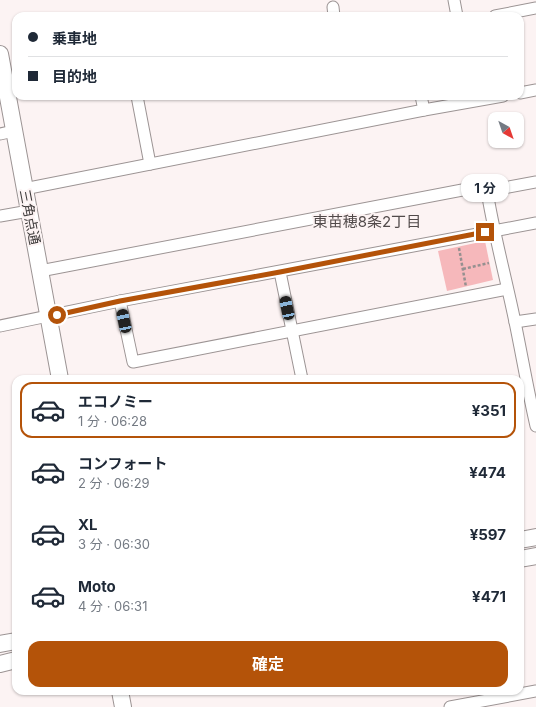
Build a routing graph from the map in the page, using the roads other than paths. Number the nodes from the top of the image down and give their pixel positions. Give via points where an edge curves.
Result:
1 (454, 0) edge
2 (536, 8) edge
3 (457, 12) edge
4 (516, 12) edge
5 (0, 54) edge
6 (536, 90) edge
7 (524, 92) edge
8 (138, 100) edge
9 (422, 100) edge
10 (480, 100) edge
11 (424, 110) junction
12 (7, 132) edge
13 (150, 164) junction
14 (536, 182) edge
15 (24, 189) junction
16 (487, 191) junction
17 (29, 211) junction
18 (0, 216) edge
19 (536, 223) edge
20 (494, 231) junction
21 (40, 271) junction
22 (280, 272) junction
23 (507, 289) junction
24 (120, 301) junction
25 (48, 317) junction
26 (536, 319) edge
27 (515, 322) junction
28 (0, 326) edge
29 (292, 331) junction
30 (59, 375) edge
31 (301, 375) edge
32 (527, 381) edge
33 (536, 426) edge
34 (536, 537) edge
35 (524, 539) edge
36 (536, 556) edge
37 (524, 558) edge
38 (12, 642) edge
39 (0, 644) edge
40 (12, 661) edge
41 (0, 664) edge
42 (536, 691) edge
43 (524, 693) edge
44 (121, 695) edge
45 (514, 695) edge
46 (123, 707) edge
47 (450, 707) edge

1 - 3 street
2 - 4 street
5 - 12 street, 三角点通
6 - 7 street
8 - 13 street
9 - 11 street
10 - 11 street
11 - 13 street
12 - 15 street, 三角点通
13 - 15 street
14 - 16 street
15 - 17 street, 三角点通
16 - 20 street
16 - 21 street via 478,187
17 - 18 street
17 - 21 street, 三角点通
19 - 20 street
20 - 22 street
20 - 23 street
21 - 25 street, 三角点通
22 - 24 street
22 - 29 street
23 - 27 street
23 - 29 street
24 - 25 street
24 - 29 street via 133,362
25 - 28 street
25 - 30 street, 三角点通
26 - 27 street
27 - 32 street
29 - 31 street
32 - 33 street
34 - 35 street
36 - 37 street
38 - 39 street
40 - 41 street
42 - 43 street
44 - 46 street
45 - 47 street

